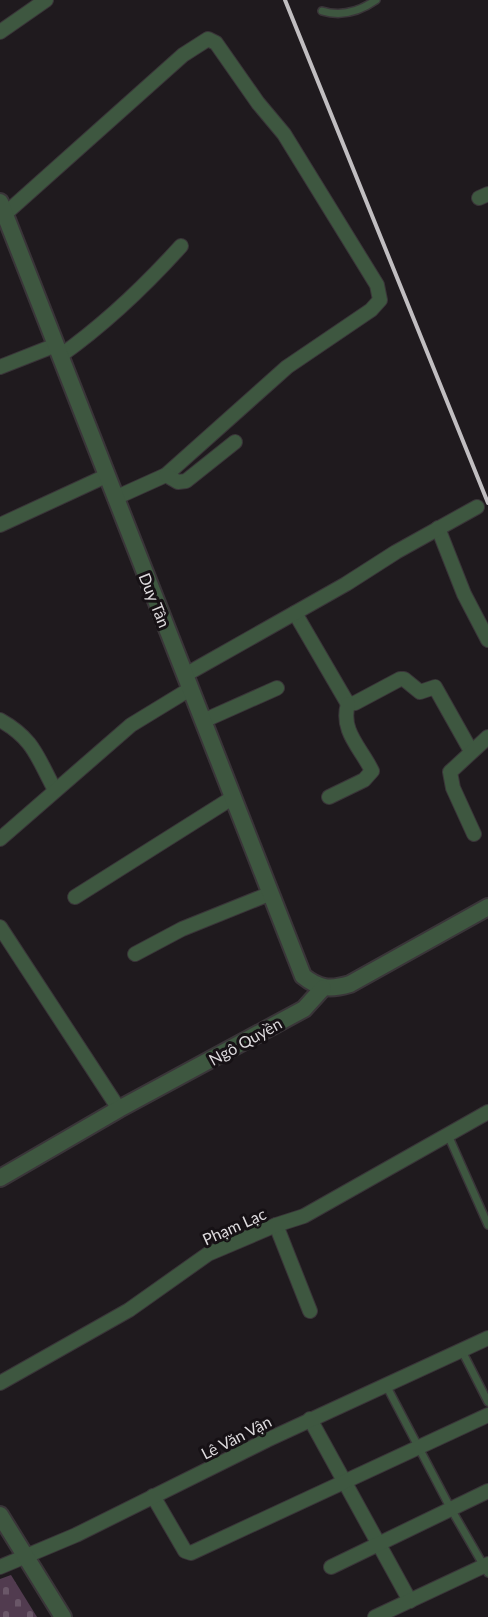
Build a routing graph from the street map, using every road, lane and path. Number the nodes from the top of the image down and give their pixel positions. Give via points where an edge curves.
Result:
1 (46, 0) edge
2 (376, 0) edge
3 (322, 11) dead end
4 (0, 32) edge
5 (3, 208) edge
6 (181, 246) dead end
7 (58, 350) junction
8 (0, 367) edge
9 (235, 442) dead end
10 (106, 476) junction
11 (166, 476) junction
12 (115, 498) junction
13 (477, 507) dead end
14 (0, 525) edge
15 (438, 528) junction
16 (295, 613) junction
17 (488, 640) edge
18 (188, 682) junction
19 (277, 688) dead end
20 (348, 704) junction
21 (0, 720) edge
22 (203, 721) junction
23 (488, 737) edge
24 (471, 752) junction
25 (55, 790) junction
26 (329, 797) dead end
27 (232, 798) junction
28 (474, 834) dead end
29 (0, 838) edge
30 (269, 894) junction
31 (75, 897) dead end
32 (488, 907) edge
33 (0, 927) edge
34 (135, 954) dead end
35 (323, 988) junction
36 (119, 1109) junction
37 (488, 1112) edge
38 (447, 1135) junction
39 (0, 1178) edge
40 (276, 1225) junction
41 (488, 1225) edge
42 (310, 1311) dead end
43 (488, 1338) edge
44 (462, 1351) junction
45 (0, 1383) edge
46 (386, 1384) junction
47 (488, 1402) edge
48 (488, 1414) edge
49 (310, 1419) junction
50 (418, 1448) junction
51 (344, 1482) junction
52 (488, 1491) edge
53 (153, 1496) junction
54 (451, 1509) junction
55 (0, 1515) edge
56 (379, 1543) junction
57 (25, 1556) junction
58 (0, 1567) edge
59 (331, 1567) dead end
60 (487, 1567) edge
61 (410, 1601) junction
62 (63, 1617) edge
63 (375, 1617) edge

1 - 4 street
2 - 3 lane via 344,14
5 - 7 street, Duy Tân
5 - 11 street via 208,39 216,43 284,134 328,203 377,285 380,300 357,321 287,367
6 - 7 street via 140,291 101,325
7 - 8 street
7 - 10 street, Duy Tân
9 - 11 street via 186,481
10 - 12 street, Duy Tân
10 - 14 street
11 - 12 street
12 - 18 street, Duy Tân
13 - 15 street
15 - 16 street
15 - 17 street
16 - 18 street
16 - 20 street
18 - 22 street, Duy Tân
18 - 25 street
19 - 22 street
20 - 24 street via 400,679 420,692 435,687
20 - 26 street via 344,716 347,727 372,771 364,780
21 - 25 street via 28,740
22 - 27 street, Duy Tân
23 - 24 street
24 - 28 street via 450,772
25 - 29 street
27 - 30 street, Duy Tân
27 - 31 street
30 - 34 street via 182,929
30 - 35 street, Duy Tân via 298,969
32 - 35 street via 350,984
33 - 36 street
35 - 36 street, Ngô Quyền via 304,1009
36 - 39 street, Ngô Quyền
37 - 38 street, Phạm Lạc
38 - 40 street, Phạm Lạc via 304,1216
38 - 41 lane
40 - 42 street
40 - 45 street, Phạm Lạc via 208,1254 129,1310
43 - 44 street, Lê Văn Vận
44 - 46 street, Lê Văn Vận
44 - 47 lane
46 - 49 street, Lê Văn Vận
46 - 50 lane
48 - 50 street
49 - 51 street
49 - 53 street, Lê Văn Vận
50 - 51 street
50 - 54 lane
51 - 53 street via 187,1553
51 - 56 street
52 - 54 street
53 - 57 street, Lê Văn Vận
54 - 56 street
54 - 60 lane
55 - 57 street
56 - 59 street
56 - 61 street
57 - 58 street, Lê Văn Vận
57 - 62 street
60 - 61 street
61 - 63 street

